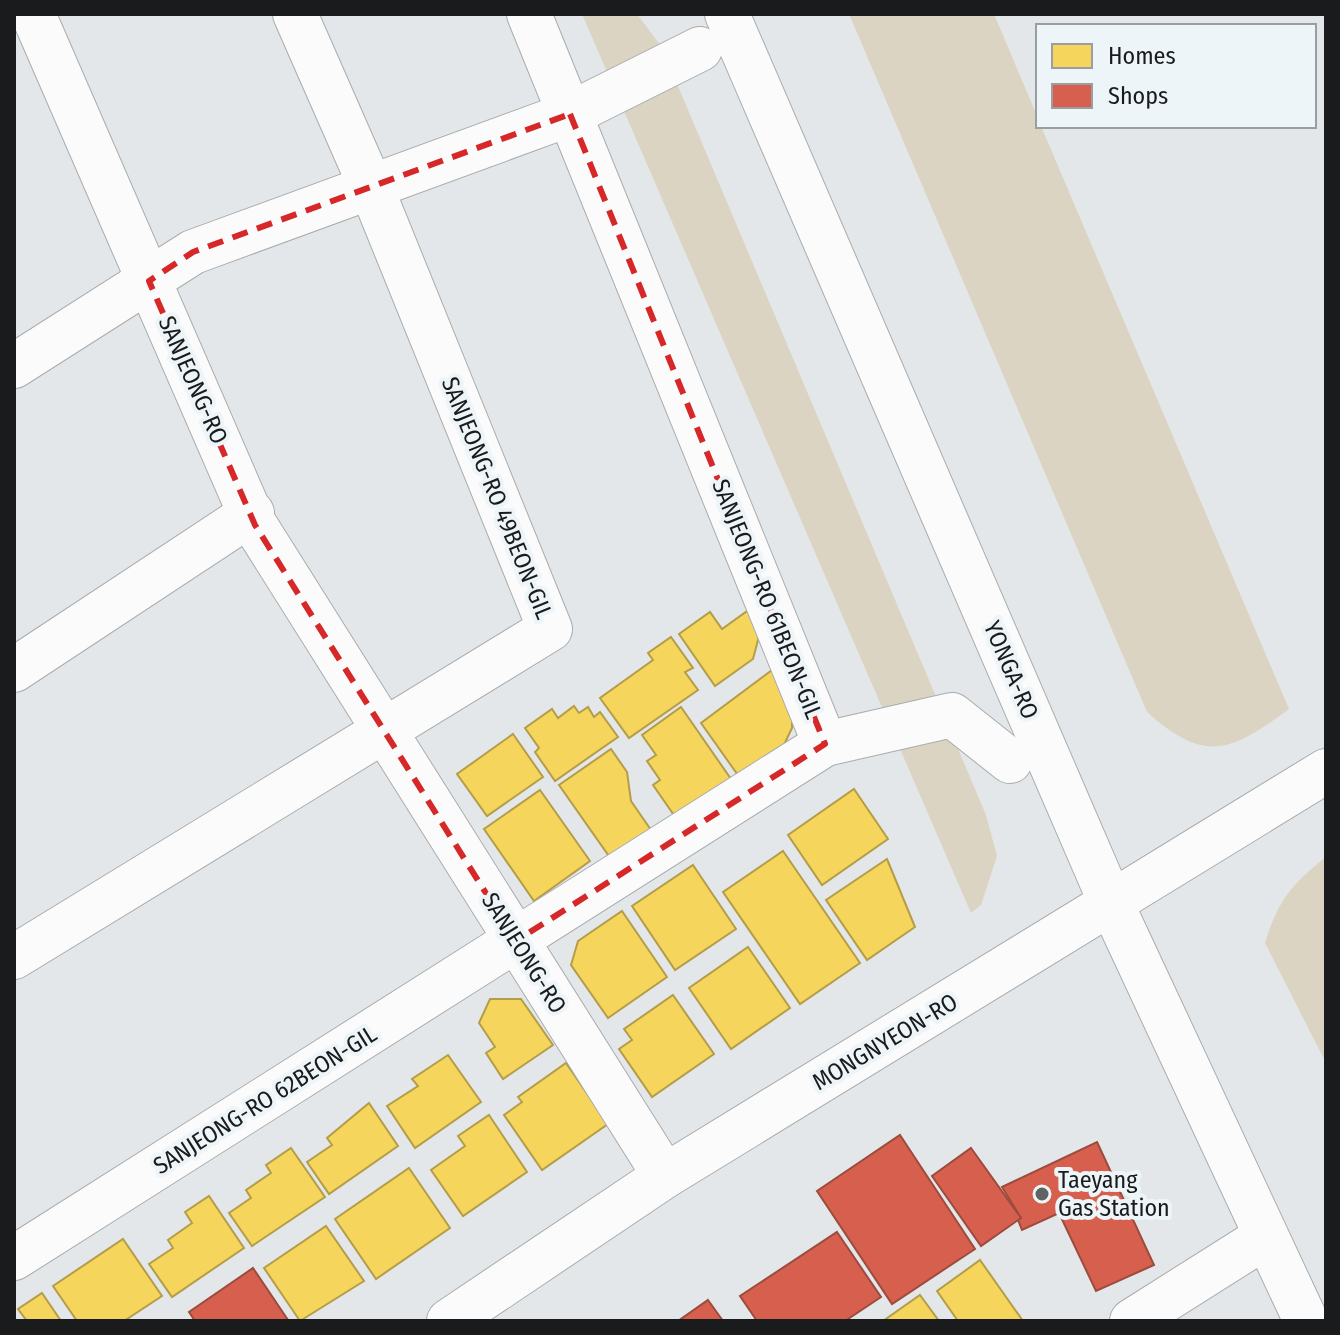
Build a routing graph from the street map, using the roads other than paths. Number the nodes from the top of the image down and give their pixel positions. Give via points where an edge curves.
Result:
1 (33, 14) edge
2 (295, 14) edge
3 (529, 14) edge
4 (727, 14) edge
5 (700, 49) dead end
6 (570, 114) junction
7 (371, 187) junction
8 (149, 281) junction
9 (14, 366) edge
10 (252, 513) junction
11 (14, 670) edge
12 (383, 729) junction
13 (825, 744) junction
14 (1010, 761) dead end
15 (1326, 771) edge
16 (1111, 903) junction
17 (516, 941) junction
18 (14, 957) edge
19 (665, 1176) junction
20 (1265, 1237) junction
21 (14, 1258) edge
22 (449, 1321) edge
23 (1132, 1321) edge
24 (1306, 1321) edge

1 - 8 street, SANJEONG-RO
2 - 7 street
3 - 6 street, SANJEONG-RO 61BEON-GIL
4 - 16 street, YONGA-RO
5 - 6 street
6 - 7 street
6 - 13 street, SANJEONG-RO 61BEON-GIL
7 - 8 street via 193,252
7 - 12 street, SANJEONG-RO 49BEON-GIL via 550,629
8 - 9 street
8 - 10 street, SANJEONG-RO
10 - 11 street
10 - 12 street, SANJEONG-RO
12 - 17 street, SANJEONG-RO
12 - 18 street
13 - 14 street via 952,715
13 - 17 street, SANJEONG-RO 61BEON-GIL
15 - 16 street, MONGNYEON-RO
16 - 19 street, MONGNYEON-RO
16 - 20 street, YONGA-RO
17 - 19 street, SANJEONG-RO
17 - 21 street, SANJEONG-RO 62BEON-GIL
19 - 22 street, MONGNYEON-RO
20 - 23 street
20 - 24 street, YONGA-RO

